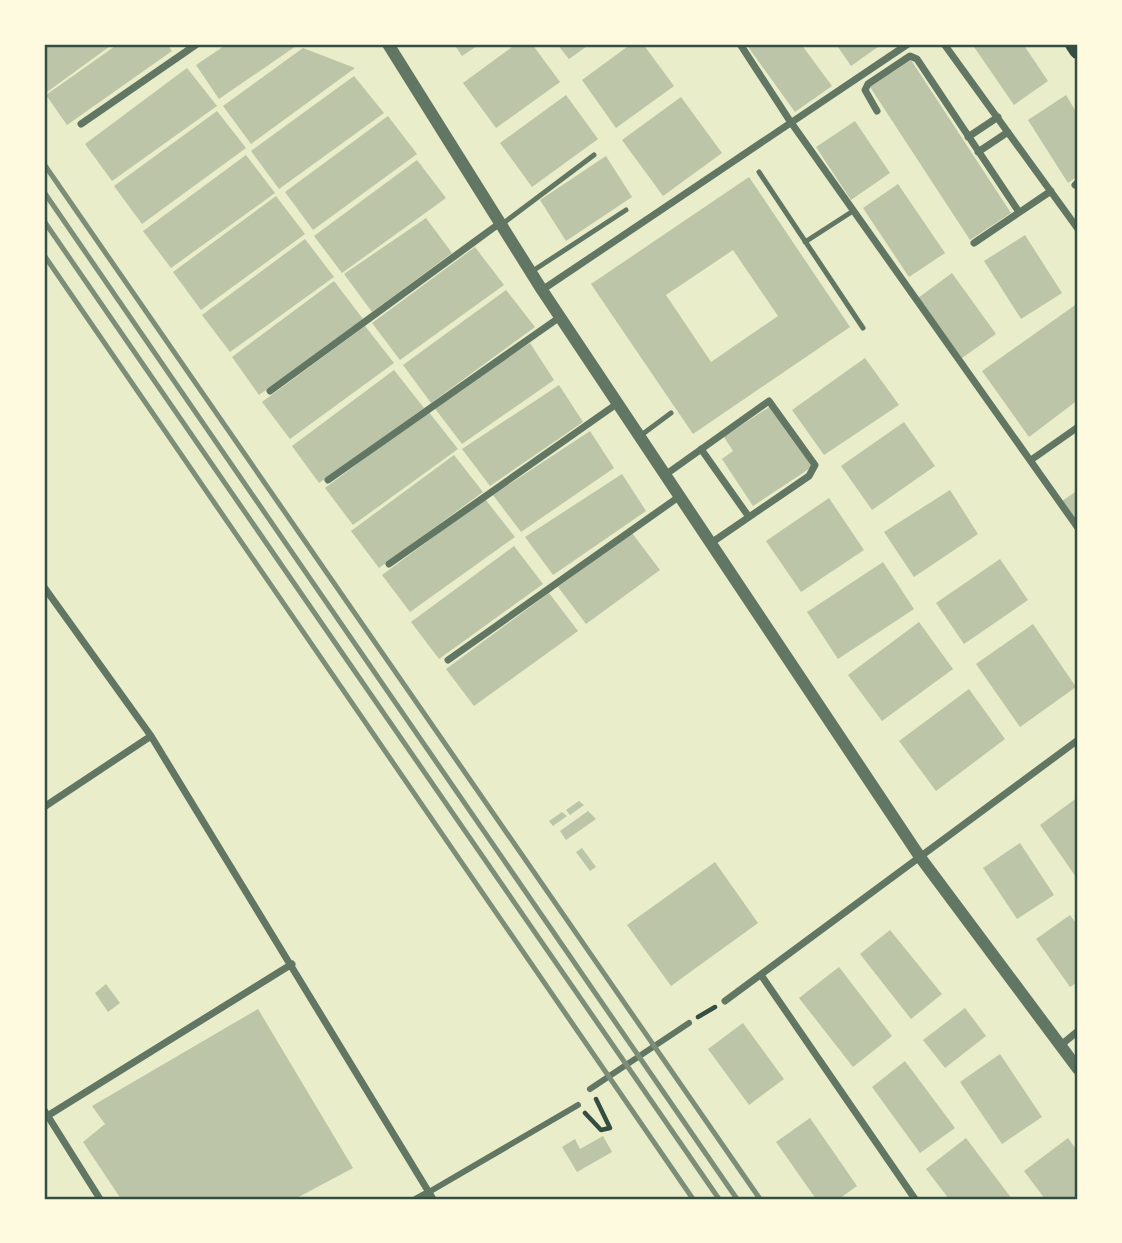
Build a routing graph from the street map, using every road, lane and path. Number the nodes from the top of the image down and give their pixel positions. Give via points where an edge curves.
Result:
1 (197, 44) edge
2 (388, 44) edge
3 (740, 44) edge
4 (908, 44) edge
5 (944, 44) edge
6 (1074, 44) edge
7 (1078, 50) edge
8 (877, 111) dead end
9 (998, 117) junction
10 (790, 121) junction
11 (81, 124) dead end
12 (1008, 132) junction
13 (968, 137) junction
14 (978, 152) junction
15 (594, 155) dead end
16 (759, 172) dead end
17 (1051, 191) junction
18 (626, 210) dead end
19 (853, 211) junction
20 (1019, 212) junction
21 (500, 224) junction
22 (1078, 229) edge
23 (806, 242) junction
24 (974, 243) dead end
25 (531, 272) junction
26 (542, 290) junction
27 (560, 317) junction
28 (863, 328) dead end
29 (270, 391) dead end
30 (618, 403) junction
31 (671, 413) dead end
32 (1078, 427) edge
33 (640, 436) junction
34 (701, 449) junction
35 (1031, 460) junction
36 (665, 475) junction
37 (328, 480) dead end
38 (680, 496) junction
39 (748, 517) junction
40 (1078, 528) edge
41 (711, 543) junction
42 (389, 564) dead end
43 (44, 587) edge
44 (449, 660) dead end
45 (151, 736) junction
46 (1078, 740) edge
47 (44, 807) edge
48 (920, 857) junction
49 (292, 964) junction
50 (761, 975) junction
51 (725, 1001) joint
52 (689, 1023) joint
53 (1078, 1031) edge
54 (1061, 1045) junction
55 (1078, 1069) edge
56 (590, 1089) joint
57 (578, 1105) joint
58 (45, 1115) edge
59 (431, 1196) edge
60 (100, 1199) edge
61 (416, 1199) edge
62 (915, 1199) edge

1 - 11 street
2 - 21 street
3 - 10 street
4 - 10 street
5 - 9 street
6 - 7 main road
8 - 13 street via 865,90 868,83 910,56
9 - 12 street
9 - 13 street
10 - 19 street
10 - 26 street
12 - 14 street
12 - 17 street
13 - 14 street
14 - 20 street
15 - 21 lane
16 - 23 lane
17 - 20 street
17 - 22 street
18 - 25 lane
19 - 23 lane
19 - 35 street
20 - 24 street
21 - 25 street
21 - 29 street
23 - 28 lane
25 - 26 street
26 - 27 street
27 - 30 street
27 - 37 street
30 - 33 street
30 - 42 street
31 - 33 lane
32 - 35 street
33 - 36 street
34 - 36 street
34 - 39 street
34 - 39 street via 773,402 815,468
35 - 40 street
36 - 38 street
38 - 41 street
38 - 44 street
39 - 41 street
41 - 48 street
43 - 45 street
45 - 47 street
45 - 49 street
46 - 48 street
48 - 50 street
48 - 54 street
49 - 58 street
49 - 59 street
50 - 51 street
50 - 62 street
51 - 52 path
52 - 56 street
53 - 54 street
54 - 55 street
56 - 57 path via 611,1128 600,1130
57 - 59 street
58 - 60 street
59 - 61 street

